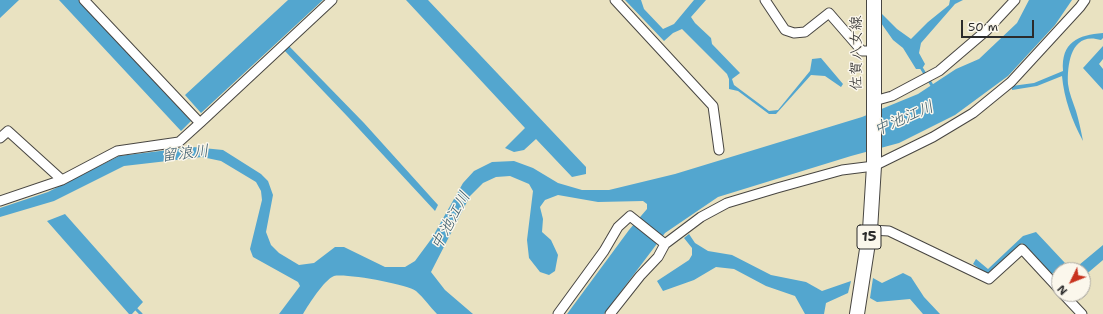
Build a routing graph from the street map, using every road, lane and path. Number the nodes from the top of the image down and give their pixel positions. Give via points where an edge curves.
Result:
1 (84, 0) edge
2 (332, 0) edge
3 (615, 0) edge
4 (765, 0) edge
5 (874, 0) edge
6 (1015, 0) edge
7 (1079, 3) edge
8 (874, 51) junction
9 (874, 104) junction
10 (200, 123) junction
11 (0, 138) edge
12 (719, 150) dead end
13 (874, 162) junction
14 (62, 180) junction
15 (0, 201) edge
16 (870, 230) junction
17 (665, 244) junction
18 (1051, 281) edge
19 (1071, 302) edge
20 (558, 314) edge
21 (610, 314) edge
22 (857, 314) edge
23 (1082, 314) edge

1 - 10 street
2 - 10 street
3 - 12 street via 713,106
4 - 8 street via 785,30 794,33 805,32 829,13 862,51
5 - 8 main road, 佐賀八女線 / 15
6 - 9 street via 987,30 939,71
7 - 13 street via 1012,82 973,113 933,137
8 - 9 main road, 佐賀八女線 / 15
9 - 13 main road, 15
10 - 14 street via 179,142 118,151
11 - 14 street via 8,131
13 - 16 main road, 15
13 - 17 street via 727,203 701,216
14 - 15 street
16 - 18 street via 889,231 990,279 1022,249
16 - 22 main road, 15
17 - 20 street via 630,216 618,228
17 - 21 street via 658,257
19 - 23 street

